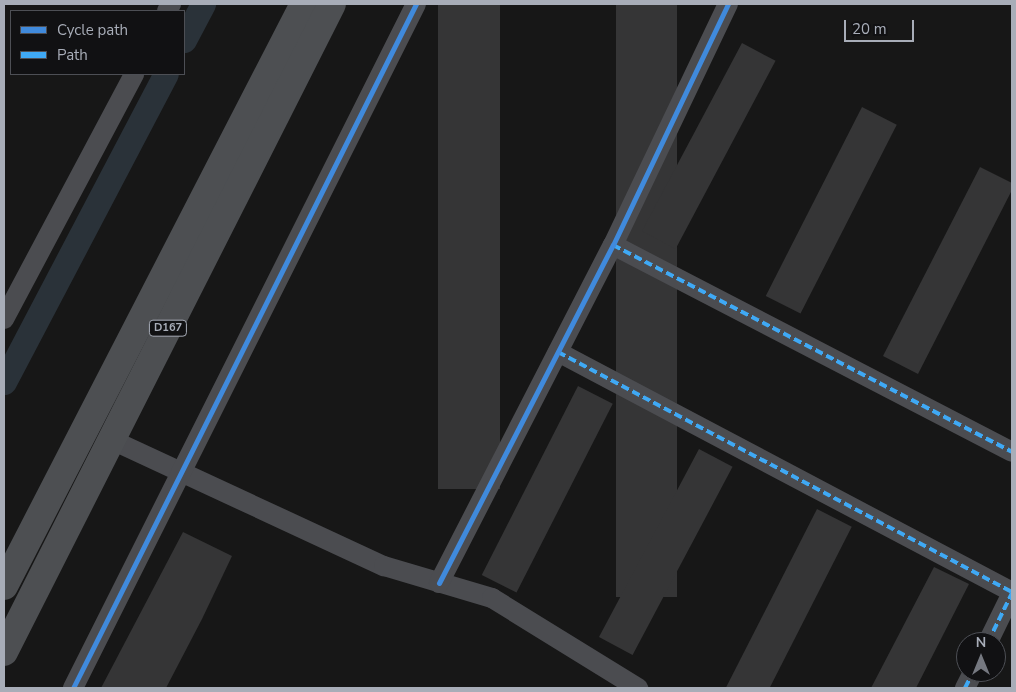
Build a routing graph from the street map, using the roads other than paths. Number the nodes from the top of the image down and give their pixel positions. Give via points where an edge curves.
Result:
1 (304, 4) edge
2 (332, 4) edge
3 (416, 4) edge
4 (728, 4) edge
5 (133, 75) edge
6 (613, 245) junction
7 (4, 319) edge
8 (558, 352) junction
9 (112, 440) junction
10 (1012, 452) edge
11 (182, 474) junction
12 (439, 583) junction
13 (4, 586) edge
14 (1012, 592) edge
15 (993, 632) edge
16 (4, 652) edge
17 (74, 688) edge
18 (638, 688) edge

1 - 13 main road, D167
2 - 9 main road, D167
3 - 11 street
4 - 6 street
5 - 7 street
6 - 8 street
6 - 10 street
8 - 12 street
8 - 14 street
9 - 11 street
9 - 16 main road, D167
11 - 12 street via 384,566
11 - 17 street
12 - 18 street via 492,598
14 - 15 street

